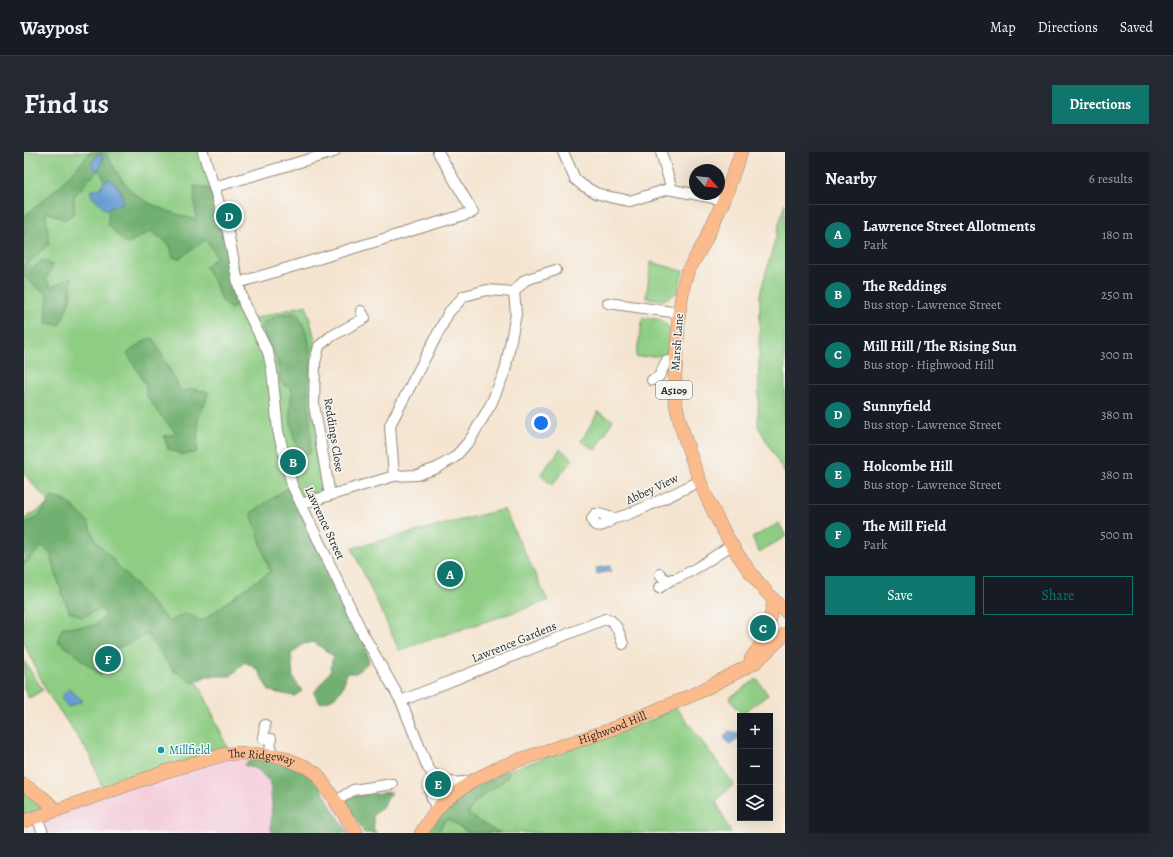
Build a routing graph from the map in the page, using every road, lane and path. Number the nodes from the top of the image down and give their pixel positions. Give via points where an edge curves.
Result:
1 (203, 152) edge
2 (334, 152) edge
3 (438, 152) edge
4 (563, 152) edge
5 (660, 152) edge
6 (741, 152) edge
7 (214, 187) junction
8 (672, 190) junction
9 (689, 193) edge
10 (725, 197) edge
11 (724, 200) edge
12 (556, 270) dead end
13 (238, 283) junction
14 (514, 292) junction
15 (608, 303) dead end
16 (361, 311) dead end
17 (679, 313) junction
18 (676, 361) junction
19 (652, 380) dead end
20 (394, 476) junction
21 (700, 481) junction
22 (330, 495) junction
23 (301, 504) junction
24 (614, 518) dead end
25 (732, 545) junction
26 (660, 574) dead end
27 (672, 580) junction
28 (659, 588) dead end
29 (774, 600) junction
30 (784, 610) edge
31 (770, 619) junction
32 (785, 634) edge
33 (623, 644) dead end
34 (747, 666) junction
35 (400, 701) junction
36 (265, 725) dead end
37 (270, 756) junction
38 (434, 775) junction
39 (474, 780) junction
40 (392, 784) dead end
41 (24, 785) edge
42 (335, 802) junction
43 (438, 808) junction
44 (56, 810) junction
45 (38, 817) junction
46 (24, 821) edge
47 (43, 833) edge
48 (357, 833) edge
49 (421, 833) edge

1 - 7 street, Lawrence Street
2 - 7 street
3 - 13 street via 473,212
4 - 8 street via 575,179 591,190 610,197 630,201
5 - 8 street
6 - 10 main road, Marsh Lane / A5109
7 - 13 street, Lawrence Street via 228,232
8 - 9 street
11 - 17 main road, Marsh Lane / A5109 via 688,271
12 - 14 street via 525,280
13 - 23 street, Lawrence Street via 244,304 268,352 278,431 292,484
14 - 20 street via 516,314 505,371 491,404 470,440 455,457 437,468 417,475
14 - 20 street via 487,290 464,296 449,312 390,425
15 - 17 street
16 - 22 street, Reddings Close via 365,318 319,346 315,363 314,405
17 - 18 main road, Marsh Lane / A5109
18 - 19 street via 666,362 657,379
18 - 21 main road, Marsh Lane / A5109 via 675,404
20 - 22 street
21 - 24 street, Abbey View via 629,514
21 - 25 main road, Marsh Lane / A5109 via 708,503
22 - 23 street
23 - 35 street, Lawrence Street via 363,634
25 - 27 street
25 - 29 main road, Marsh Lane / A5109 via 752,575
26 - 27 street
27 - 28 street
29 - 30 main road, Marsh Lane / A5109
29 - 31 main road, Highwood Hill
30 - 31 main road
31 - 34 main road, Highwood Hill via 760,646
32 - 34 main road, Highwood Hill via 756,662
33 - 35 street, Lawrence Gardens via 613,622 605,619
34 - 39 main road, Highwood Hill via 696,693 607,731 519,760
35 - 38 street, Lawrence Street via 428,768
36 - 37 street via 263,738 271,740
37 - 42 main road, The Ridgeway via 282,757 312,770
37 - 44 main road, The Ridgeway via 226,754 167,771
38 - 39 street via 444,781
38 - 43 street via 431,794
39 - 43 main road
40 - 42 street via 353,790
41 - 44 main road
42 - 48 main road, The Ridgeway
43 - 49 main road
44 - 45 main road, The Ridgeway
45 - 46 main road, The Ridgeway
45 - 47 street

